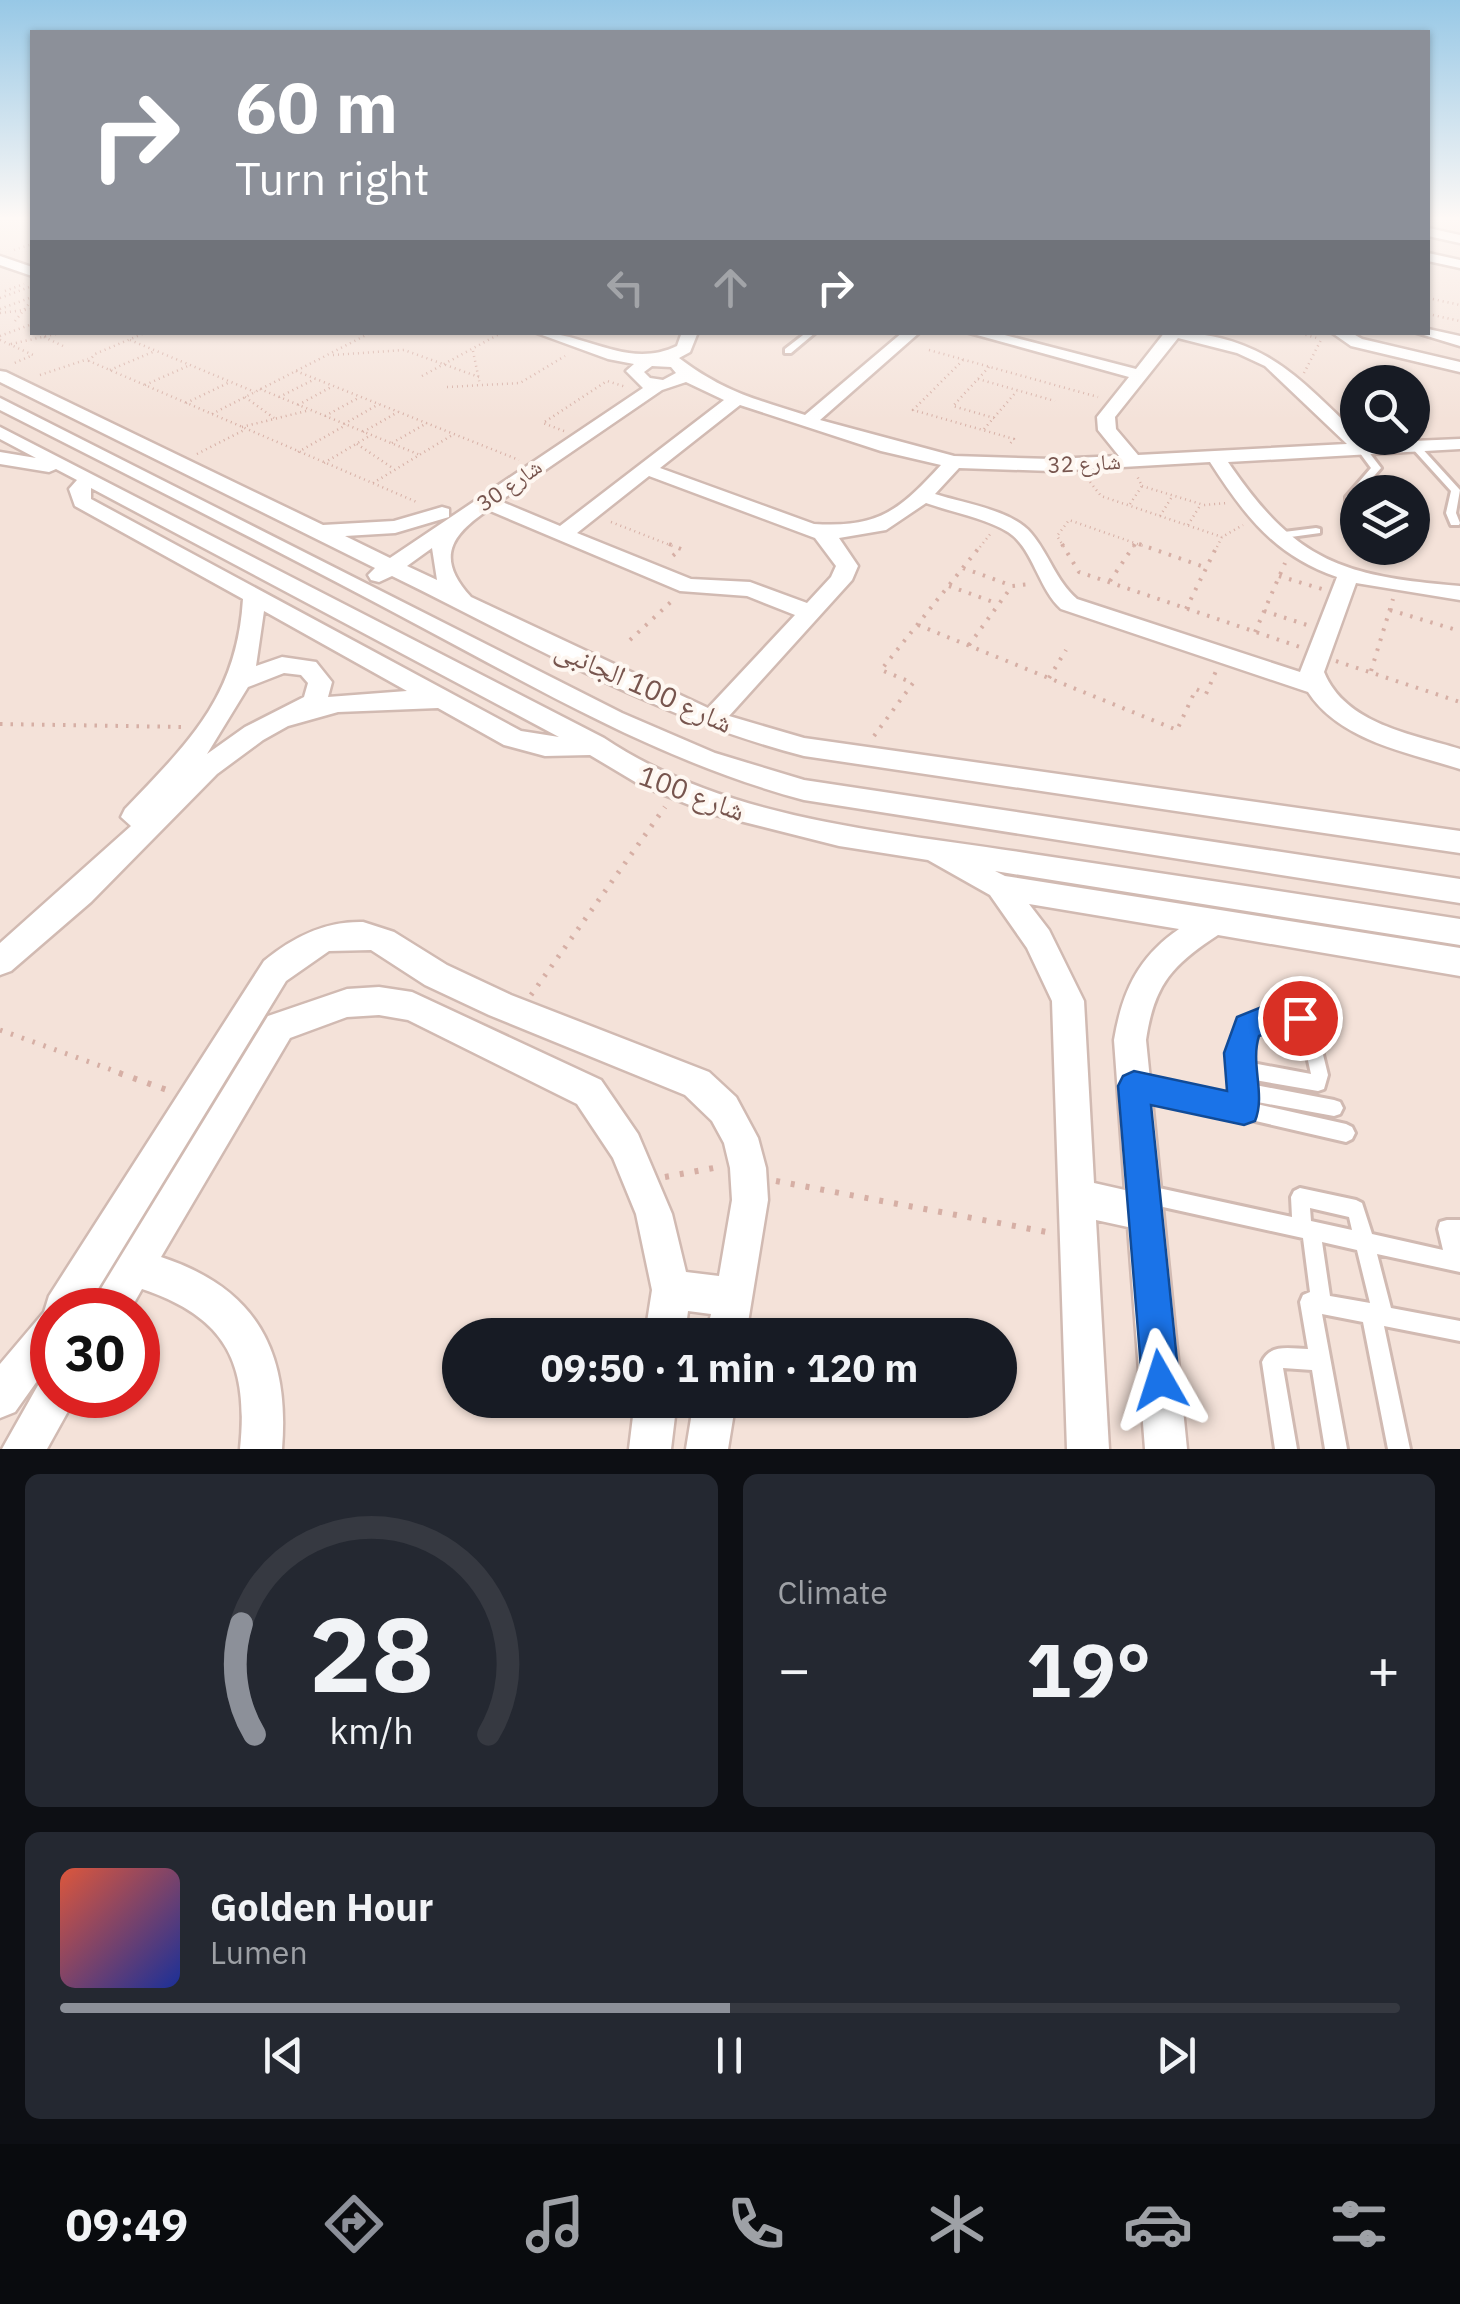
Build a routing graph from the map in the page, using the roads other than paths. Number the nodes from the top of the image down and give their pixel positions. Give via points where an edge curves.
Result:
1 (1430, 334) edge
2 (550, 335) edge
3 (689, 335) edge
4 (706, 335) edge
5 (808, 335) edge
6 (910, 335) edge
7 (985, 335) edge
8 (1172, 335) edge
9 (1185, 335) edge
10 (1343, 335) edge
11 (1460, 341) edge
12 (788, 351) dead end
13 (1460, 367) edge
14 (642, 371) junction
15 (685, 371) junction
16 (1139, 374) junction
17 (4, 383) edge
18 (662, 385) junction
19 (728, 396) junction
20 (808, 422) junction
21 (1340, 427) edge
22 (0, 432) edge
23 (1460, 444) edge
24 (1430, 445) edge
25 (1340, 450) edge
26 (1366, 455) edge
27 (1423, 455) edge
28 (1216, 456) junction
29 (0, 458) edge
30 (1131, 461) junction
31 (954, 462) junction
32 (646, 468) junction
33 (81, 474) junction
34 (1370, 475) edge
35 (923, 496) junction
36 (485, 502) junction
37 (448, 518) junction
38 (1455, 524) dead end
39 (312, 529) junction
40 (810, 529) junction
41 (1316, 531) dead end
42 (562, 534) junction
43 (1276, 535) junction
44 (382, 563) junction
45 (354, 582) junction
46 (1345, 584) junction
47 (1460, 593) edge
48 (254, 596) junction
49 (466, 604) junction
50 (810, 613) junction
51 (242, 681) junction
52 (1314, 686) junction
53 (444, 700) junction
54 (305, 711) junction
55 (711, 720) junction
56 (650, 740) junction
57 (595, 745) junction
58 (1460, 760) edge
59 (626, 768) junction
60 (1460, 842) edge
61 (118, 847) junction
62 (927, 848) junction
63 (1000, 887) junction
64 (1460, 891) edge
65 (1212, 923) junction
66 (1460, 932) edge
67 (0, 940) edge
68 (0, 961) edge
69 (1460, 962) edge
70 (435, 974) junction
71 (412, 1006) junction
72 (244, 1020) junction
73 (279, 1027) junction
74 (610, 1050) junction
75 (1240, 1069) junction
76 (1134, 1086) junction
77 (589, 1092) junction
78 (1243, 1100) junction
79 (1334, 1108) dead end
80 (1346, 1133) dead end
81 (1079, 1198) junction
82 (1144, 1203) junction
83 (1307, 1229) junction
84 (1460, 1229) edge
85 (1367, 1242) junction
86 (1457, 1262) edge
87 (134, 1266) junction
88 (77, 1288) edge
89 (121, 1288) edge
90 (672, 1290) junction
91 (733, 1296) junction
92 (1321, 1302) junction
93 (1377, 1313) junction
94 (668, 1318) edge
95 (729, 1318) edge
96 (1460, 1331) edge
97 (30, 1357) edge
98 (1318, 1360) junction
99 (0, 1396) edge
100 (42, 1418) edge
101 (654, 1418) edge
102 (713, 1418) edge
103 (23, 1449) edge
104 (261, 1449) edge
105 (650, 1449) edge
106 (707, 1449) edge
107 (1088, 1449) edge
108 (1166, 1449) edge
109 (1286, 1449) edge
110 (1336, 1449) edge
111 (1398, 1449) edge

1 - 11 street
2 - 14 street
3 - 14 street, شارع 30 via 684,348
4 - 15 street
5 - 12 lane
6 - 20 street
7 - 16 street
8 - 16 street
9 - 21 street via 1258,356
10 - 13 street
14 - 15 street, شارع 32
14 - 18 street, شارع 32
14 - 37 street, شارع 30
15 - 18 street, شارع 30
15 - 19 street, شارع 32
16 - 30 street via 1104,423
17 - 39 street, شارع 100 الجانبى
17 - 45 street, شارع 100
18 - 19 street, شارع 32
18 - 36 street, شارع 30
19 - 20 street, شارع 32
19 - 32 street
20 - 31 street, شارع 32
22 - 33 street, شارع 100
23 - 24 street, شارع 32
25 - 28 street, شارع 32
26 - 34 lane via 1376,468
27 - 38 lane via 1456,491
28 - 30 street, شارع 32
28 - 43 street
29 - 33 street
30 - 31 street, شارع 32
31 - 35 street
32 - 40 street
32 - 42 street
33 - 48 street via 82,502
33 - 57 street, شارع 100
35 - 40 street via 888,525 850,532
35 - 52 street via 1024,535 1069,604
36 - 37 street, شارع 30
36 - 42 street
37 - 39 street via 394,528
37 - 44 street, شارع 30
37 - 49 street via 444,571
39 - 44 street, شارع 100 الجانبى
40 - 50 street via 832,541 847,566
41 - 43 lane
42 - 50 street via 688,586 750,589
43 - 46 street
44 - 45 street, شارع 30
44 - 49 street, شارع 100 الجانبى
45 - 56 street, شارع 100
46 - 47 street
46 - 52 street via 1312,672
48 - 51 street
48 - 53 street
49 - 55 street, شارع 100 الجانبى
50 - 55 street
51 - 54 street via 282,664 308,668 320,682
51 - 61 street
52 - 58 street via 1344,715
53 - 54 street via 359,701
53 - 57 street via 528,744
54 - 61 street via 222,755
55 - 60 street, شارع 100 الجانبى via 859,756
56 - 59 street
56 - 64 street, شارع 100 via 728,771 804,790
57 - 59 street, شارع 100
59 - 62 street, شارع 100 via 676,792 794,825
61 - 67 street
61 - 68 street
62 - 63 street
62 - 66 street, شارع 100
63 - 65 street
63 - 81 street via 1038,939 1068,1001
65 - 69 street
65 - 76 street via 1162,957 1145,980 1130,1040
70 - 71 street
70 - 72 street via 367,935 335,936 303,947 274,970
70 - 74 street
71 - 73 street via 346,1002
71 - 77 street
72 - 73 street
72 - 88 street
73 - 87 street
74 - 77 street
74 - 91 street via 696,1084 718,1100 738,1130 750,1169
75 - 75 lane via 1318,1082 1308,1023 1259,1018 1240,1038
75 - 78 lane
76 - 78 lane
76 - 82 street
77 - 90 street via 642,1181
78 - 79 lane
78 - 80 lane
81 - 82 street
81 - 107 street
82 - 83 lane
82 - 108 street
83 - 85 lane
83 - 85 lane via 1298,1202 1305,1196 1356,1208
83 - 92 lane
84 - 86 lane via 1447,1229
85 - 86 lane
85 - 93 lane
87 - 89 street
87 - 104 street via 196,1289 231,1317 255,1360 266,1415
90 - 91 street
90 - 94 street
91 - 95 street
92 - 93 lane
92 - 98 lane via 1308,1307
93 - 96 lane
93 - 111 lane
97 - 99 street
98 - 109 lane via 1272,1362
98 - 110 lane
100 - 103 street
101 - 105 street
102 - 106 street

